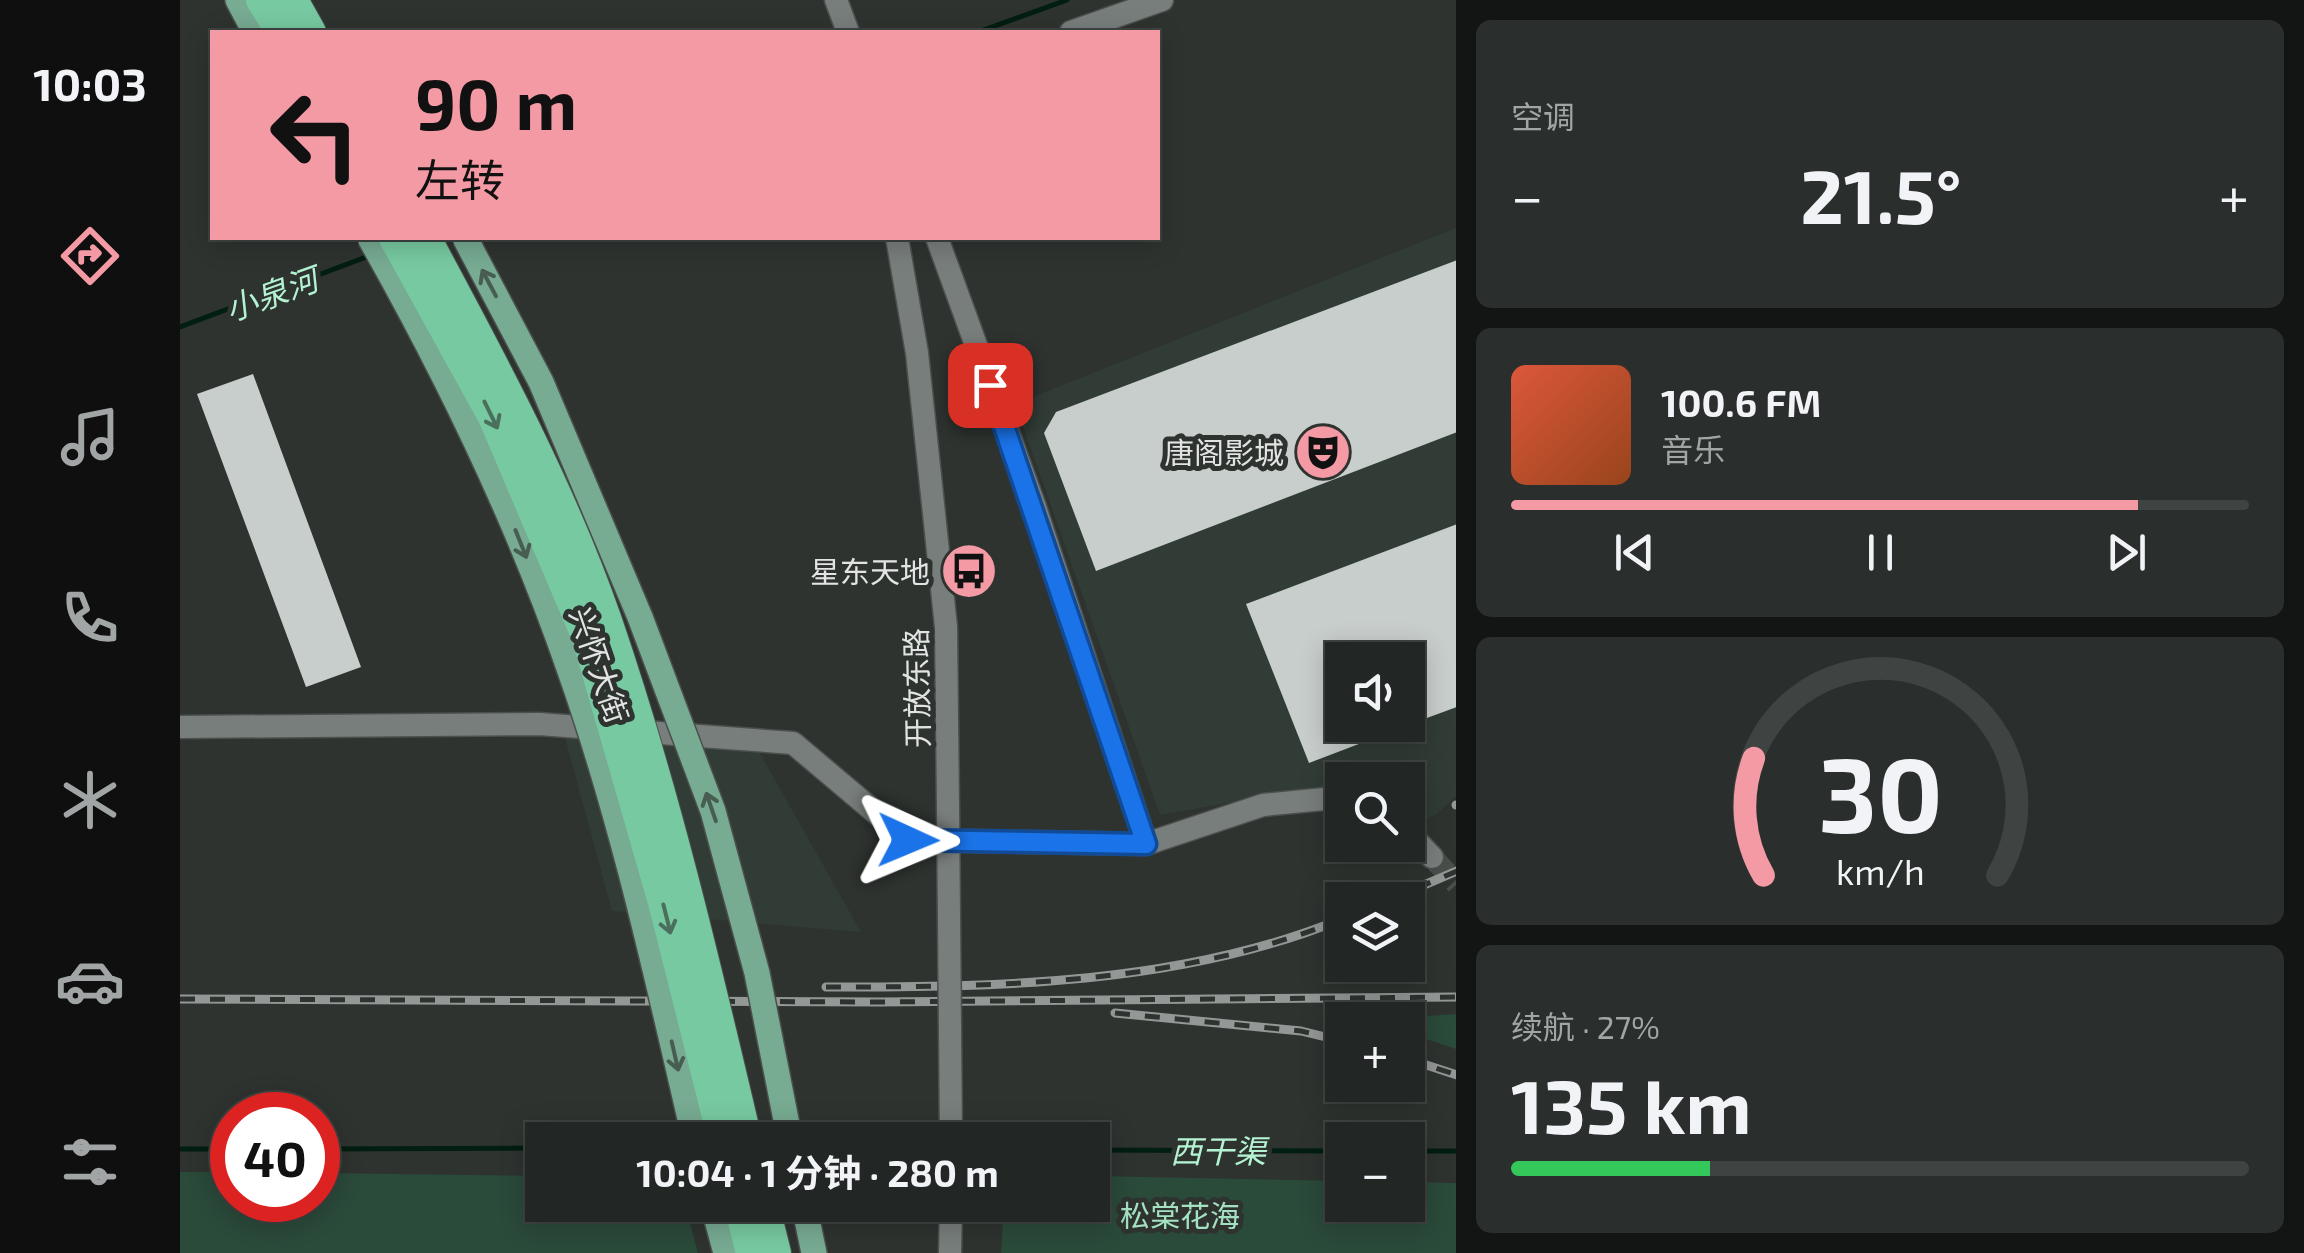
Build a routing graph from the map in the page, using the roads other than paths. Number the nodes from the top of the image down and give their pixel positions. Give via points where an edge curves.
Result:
1 (294, 0) edge
2 (836, 0) edge
3 (1162, 0) edge
4 (250, 12) edge
5 (279, 30) edge
6 (310, 30) edge
7 (322, 30) edge
8 (847, 30) edge
9 (1077, 30) edge
10 (371, 240) edge
11 (395, 240) edge
12 (427, 240) edge
13 (466, 240) edge
14 (897, 240) edge
15 (937, 240) edge
16 (180, 727) edge
17 (1325, 799) edge
18 (1146, 844) junction
19 (1425, 850) edge
20 (1432, 857) tunnel mouth
21 (691, 1122) edge
22 (718, 1122) edge
23 (743, 1122) edge
24 (787, 1122) edge
25 (951, 1122) edge
26 (718, 1222) edge
27 (743, 1222) edge
28 (768, 1222) edge
29 (808, 1222) edge
30 (951, 1222) edge
31 (726, 1253) edge
32 (751, 1253) edge
33 (776, 1253) edge
34 (814, 1253) edge
35 (950, 1253) edge

1 - 6 highway
1 - 7 main road
2 - 8 street
3 - 9 street
4 - 5 highway
10 -> 21 main road, 兴怀大街, bridge via 442,366 570,670 630,861
11 -> 22 highway, bridge via 493,418 587,638
12 - 23 highway, bridge via 512,399 606,620 695,922
24 -> 13 main road, 兴怀大街, bridge via 758,973 713,811 542,382
14 - 25 street, 开放东路, bridge via 917,353 946,627
15 - 18 street via 1034,504
16 - 18 street via 538,724 792,743 908,840
17 - 18 street via 1263,805
19 - 20 street
26 - 31 main road
27 - 32 highway
28 - 33 highway
29 - 34 main road
30 - 35 street

